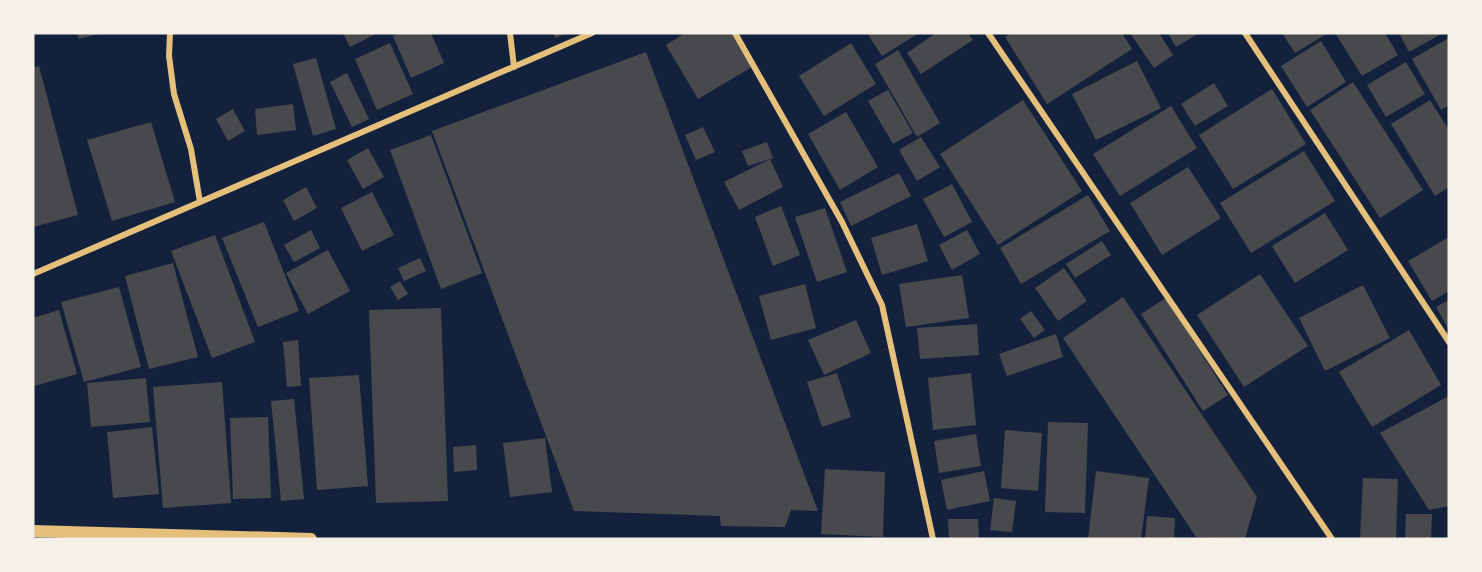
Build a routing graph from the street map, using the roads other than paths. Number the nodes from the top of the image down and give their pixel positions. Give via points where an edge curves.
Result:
1 (170, 33) edge
2 (510, 33) edge
3 (592, 33) edge
4 (735, 33) edge
5 (988, 33) edge
6 (1245, 33) edge
7 (514, 67) junction
8 (200, 202) junction
9 (33, 274) edge
10 (1449, 342) edge
11 (33, 531) edge
12 (311, 539) edge
13 (933, 539) edge
14 (1332, 539) edge

1 - 8 street via 174,94 191,149
2 - 7 street
3 - 7 street
4 - 13 street via 842,222 882,305
5 - 14 street
6 - 10 street
7 - 8 street
8 - 9 street
11 - 12 main road

